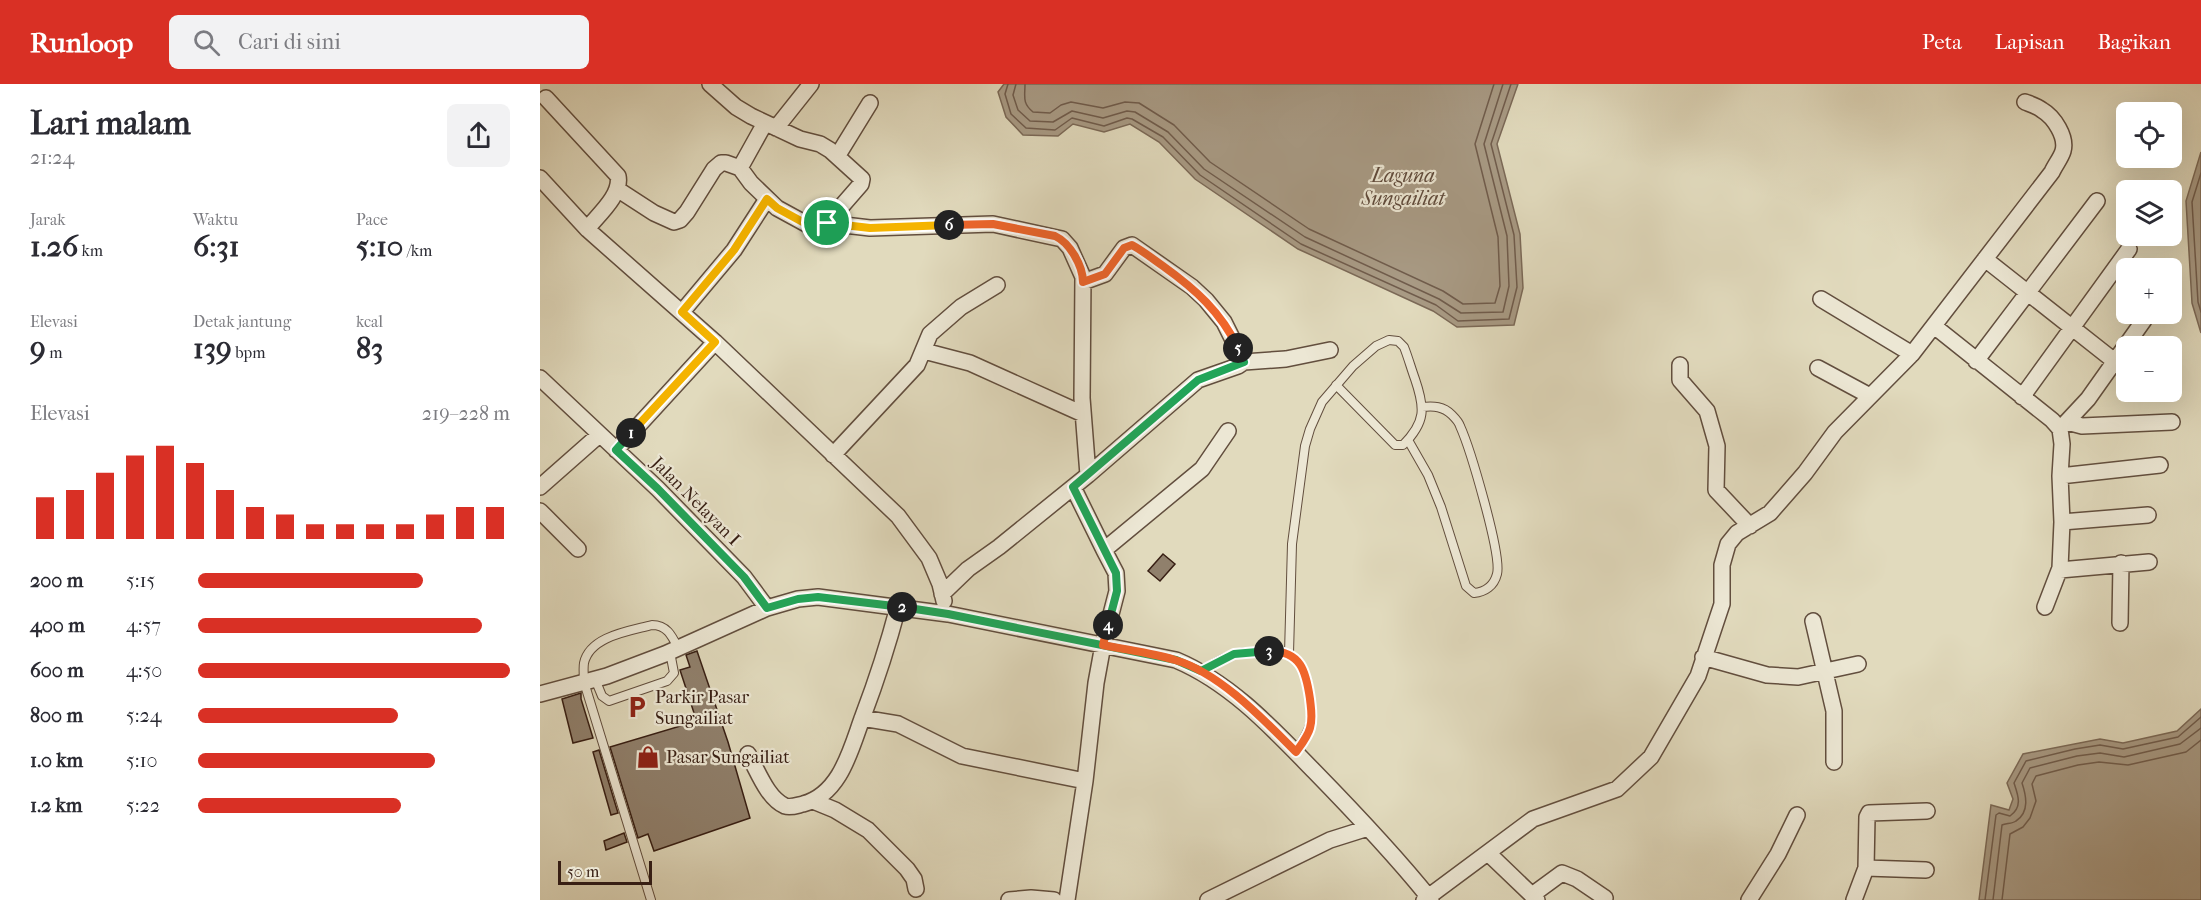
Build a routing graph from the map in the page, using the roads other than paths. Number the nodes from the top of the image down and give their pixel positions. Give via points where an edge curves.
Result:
1 (710, 84) edge
2 (812, 84) edge
3 (546, 99) dead end
4 (2025, 102) dead end
5 (870, 103) dead end
6 (771, 126) junction
7 (837, 156) junction
8 (740, 168) junction
9 (540, 178) edge
10 (617, 189) junction
11 (767, 199) junction
12 (2097, 201) dead end
13 (827, 223) junction
14 (586, 229) junction
15 (2129, 249) dead end
16 (1985, 260) junction
17 (1081, 274) junction
18 (997, 285) dead end
19 (2028, 293) junction
20 (1821, 299) dead end
21 (682, 312) junction
22 (2141, 324) edge
23 (1934, 326) junction
24 (2072, 328) junction
25 (715, 342) junction
26 (924, 351) junction
27 (1330, 351) dead end
28 (1912, 354) junction
29 (2114, 360) junction
30 (1976, 361) junction
31 (1244, 362) junction
32 (1680, 364) dead end
33 (1818, 368) dead end
34 (540, 378) edge
35 (1336, 384) junction
36 (1870, 396) junction
37 (2022, 397) junction
38 (1422, 406) junction
39 (1083, 414) junction
40 (2172, 422) dead end
41 (2063, 425) junction
42 (1228, 431) dead end
43 (600, 435) junction
44 (1408, 440) junction
45 (616, 450) junction
46 (833, 455) junction
47 (2160, 465) dead end
48 (1088, 475) junction
49 (2060, 476) junction
50 (540, 487) edge
51 (1073, 487) junction
52 (540, 511) edge
53 (2148, 515) dead end
54 (2062, 522) junction
55 (1750, 526) junction
56 (578, 549) dead end
57 (1104, 550) junction
58 (2149, 562) dead end
59 (2121, 563) junction
60 (2060, 570) junction
61 (942, 594) junction
62 (898, 607) junction
63 (2045, 607) dead end
64 (767, 608) junction
65 (948, 614) junction
66 (1813, 621) dead end
67 (2120, 623) dead end
68 (1103, 645) junction
69 (674, 650) junction
70 (1290, 654) junction
71 (1703, 657) junction
72 (1858, 664) dead end
73 (1201, 671) junction
74 (1825, 671) junction
75 (589, 681) junction
76 (540, 694) edge
77 (862, 718) junction
78 (1296, 752) junction
79 (748, 754) dead end
80 (1834, 762) dead end
81 (1085, 781) junction
82 (813, 801) junction
83 (1927, 811) dead end
84 (1797, 814) dead end
85 (1364, 823) junction
86 (1488, 853) junction
87 (1866, 868) junction
88 (1926, 870) dead end
89 (916, 889) dead end
90 (1535, 898) edge
91 (1605, 898) dead end
92 (1428, 899) edge
93 (651, 900) edge
94 (1008, 900) edge
95 (1054, 900) edge
96 (1067, 900) edge
97 (1208, 900) edge
98 (1749, 900) edge
99 (1854, 900) edge

1 - 6 street via 736,107
2 - 6 street
3 - 10 street via 618,176
4 - 16 street via 2051,117 2061,133 2063,151 2052,172
5 - 7 street
6 - 7 street via 820,144
6 - 8 street
7 - 13 street via 862,182
8 - 10 street via 722,163 714,169 687,212 674,222
8 - 11 street
9 - 14 street
10 - 14 street
11 - 13 street via 810,226
11 - 21 street via 734,250
12 - 19 street
13 - 17 street via 870,228 993,224 1062,239
14 - 21 street
15 - 24 street
16 - 19 street
16 - 23 street
17 - 31 street via 1105,274 1124,248 1132,245 1206,300 1224,322
17 - 39 street
18 - 26 street via 955,312 928,337
19 - 24 street
19 - 30 street
20 - 28 street
21 - 25 street
22 - 29 street
23 - 28 street
23 - 30 street
24 - 29 street
24 - 37 street
25 - 45 street
25 - 46 street
26 - 39 street via 1006,378
26 - 46 street via 917,365
27 - 31 street
28 - 36 street
29 - 41 street via 2088,399
30 - 37 street
31 - 48 street via 1198,380
32 - 55 street via 1680,380 1709,416 1718,451 1716,490
33 - 36 street
34 - 43 street, Jalan Nelayan I
35 - 38 lane via 1376,346 1389,340 1398,342 1404,347
35 - 44 lane via 1392,443 1399,446
35 - 70 lane via 1322,402 1305,446 1292,544
36 - 55 street via 1834,432 1770,513
37 - 41 street
38 - 44 lane via 1418,428
38 - 44 lane via 1441,407 1460,424 1496,550 1498,572 1483,592 1474,593 1467,586 1441,507
39 - 48 street
40 - 41 street
41 - 49 street
42 - 57 street via 1202,469
43 - 45 street, Jalan Nelayan I
43 - 50 street
45 - 64 street, Jalan Nelayan I via 755,590
46 - 61 street via 902,521 928,558
47 - 49 street
48 - 51 street
49 - 54 street
51 - 57 street
51 - 61 street
52 - 56 street
53 - 54 street
54 - 60 street
55 - 71 street via 1737,533 1724,554 1722,604
57 - 68 street via 1116,573 1117,591
58 - 59 street
59 - 60 street
59 - 67 street
60 - 63 street
61 - 65 street
62 - 64 street via 818,597
62 - 65 street
62 - 77 street via 880,674
64 - 69 street
65 - 68 street
66 - 74 street
68 - 73 street via 1176,660
68 - 81 street
69 - 75 street
69 - 75 lane via 674,673 667,681 609,701
69 - 75 lane via 670,632 660,625 618,635 590,651 584,662
70 - 73 lane via 1271,650 1234,654
70 - 78 lane via 1302,667 1312,719 1310,731
71 - 74 street via 1767,675 1798,677
71 - 86 street via 1698,676 1652,757 1627,782 1539,816
72 - 74 street
73 - 78 street
74 - 80 street via 1834,711
75 - 76 street
75 - 93 lane
77 - 81 street via 898,724 962,756
77 - 82 street via 842,771
78 - 85 street
79 - 82 street via 770,792 785,806
81 - 96 street
82 - 89 street via 868,830 908,869
83 - 87 street via 1869,813
84 - 98 street via 1778,855
85 - 92 street
85 - 97 street
86 - 90 street
86 - 92 street
87 - 88 street
87 - 99 street
90 - 91 street via 1562,873
94 - 95 street

